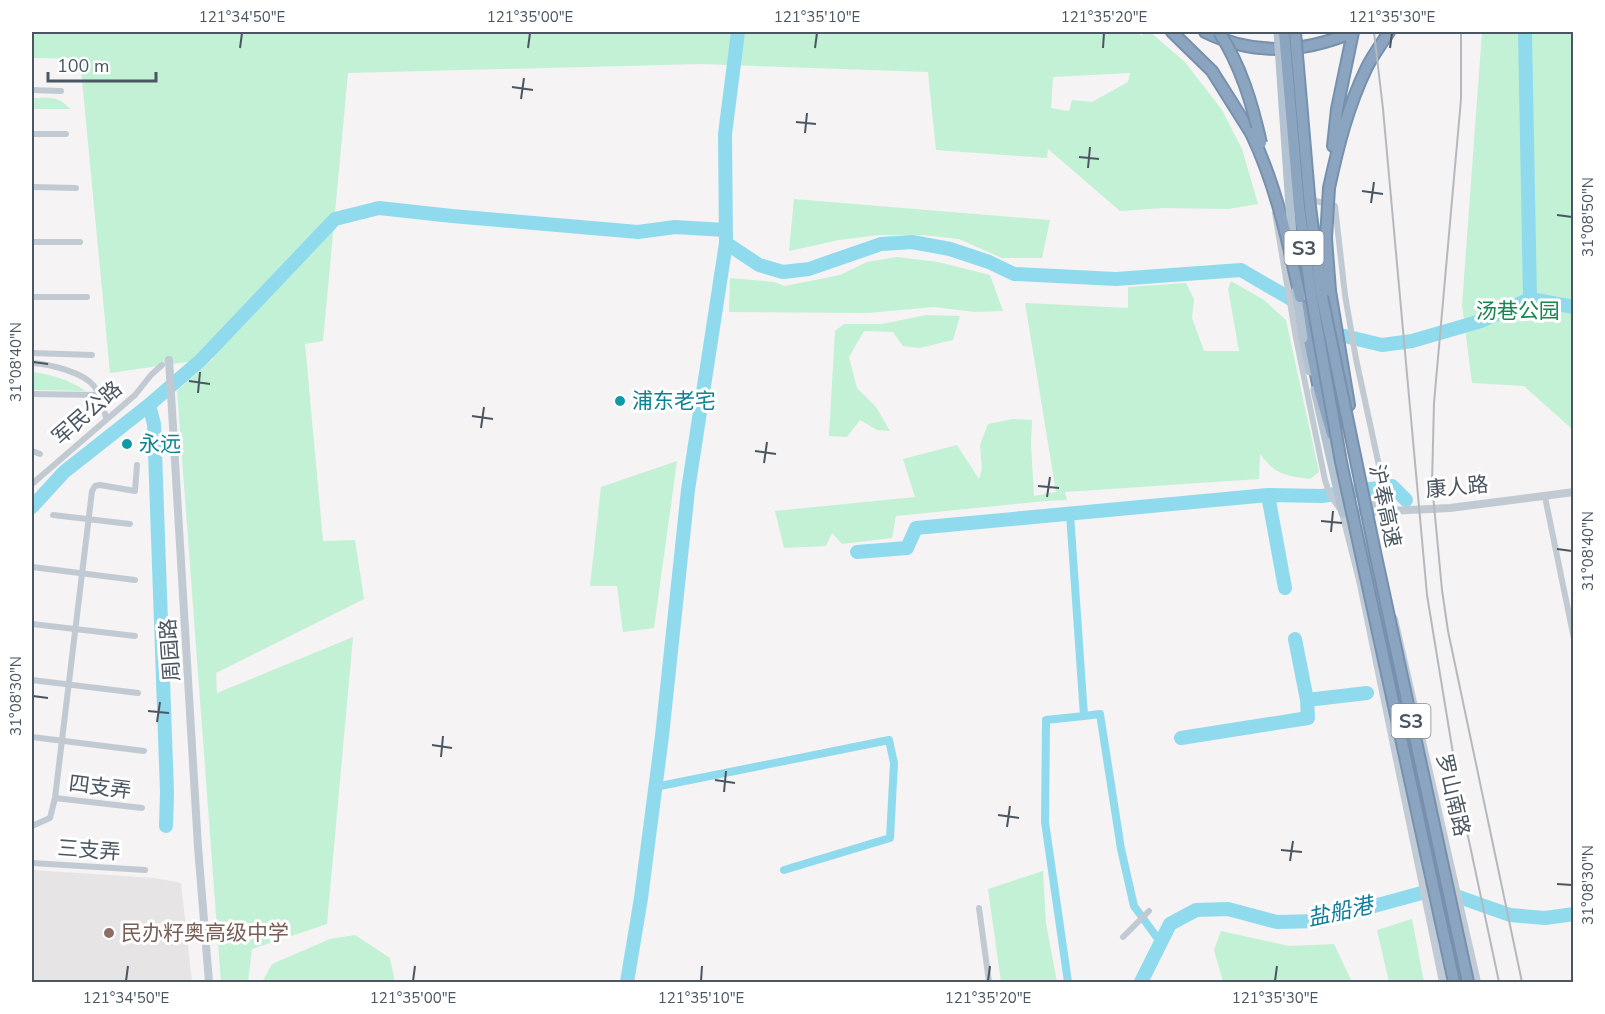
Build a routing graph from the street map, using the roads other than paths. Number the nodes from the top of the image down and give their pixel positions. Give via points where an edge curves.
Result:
1 (1173, 32) edge
2 (1205, 32) edge
3 (1219, 32) edge
4 (1278, 32) edge
5 (1284, 32) edge
6 (1297, 32) edge
7 (1353, 32) edge
8 (1389, 32) edge
9 (32, 90) edge
10 (61, 91) dead end
11 (32, 134) edge
12 (66, 134) dead end
13 (1266, 163) junction
14 (32, 187) edge
15 (76, 188) dead end
16 (1329, 188) junction
17 (32, 242) edge
18 (80, 242) dead end
19 (32, 297) edge
20 (87, 297) dead end
21 (1300, 338) junction
22 (32, 353) edge
23 (92, 355) dead end
24 (32, 363) edge
25 (166, 363) joint
26 (32, 394) edge
27 (99, 395) junction
28 (106, 418) junction
29 (32, 451) edge
30 (40, 454) dead end
31 (1355, 459) junction
32 (1341, 462) junction
33 (137, 465) dead end
34 (32, 484) edge
35 (1574, 492) edge
36 (1545, 496) junction
37 (1368, 511) junction
38 (1343, 513) junction
39 (53, 515) dead end
40 (89, 519) junction
41 (130, 524) dead end
42 (32, 567) edge
43 (81, 574) junction
44 (135, 580) dead end
45 (32, 624) edge
46 (75, 630) junction
47 (135, 636) dead end
48 (1574, 639) edge
49 (32, 680) edge
50 (68, 684) junction
51 (138, 693) dead end
52 (32, 737) edge
53 (62, 741) junction
54 (144, 751) dead end
55 (55, 798) junction
56 (142, 808) dead end
57 (32, 826) edge
58 (32, 863) edge
59 (145, 870) dead end
60 (979, 908) dead end
61 (1149, 911) dead end
62 (1123, 938) dead end
63 (209, 982) edge
64 (989, 982) edge
65 (1443, 982) edge
66 (1454, 982) edge
67 (1468, 982) edge
68 (1477, 982) edge

1 - 13 highway, bridge via 1212,71
2 - 7 highway via 1237,45 1267,49 1310,46
3 - 13 highway, bridge via 1245,82
4 - 21 main road, bridge
5 - 32 highway, 沪奉高速 / S3, bridge via 1300,218
6 - 31 highway, 沪奉高速 / S3, bridge via 1305,161 1321,292
6 - 37 main road, bridge via 1332,358
7 - 16 highway via 1337,109
8 - 16 highway via 1367,67 1348,112
9 - 10 street
11 - 12 street
13 - 32 highway, bridge via 1283,220 1319,389
14 - 15 street
16 - 31 highway, bridge via 1326,238 1330,291
17 - 18 street
19 - 20 street
21 - 37 street via 1274,205 1305,198 1335,207 1345,295 1381,475 1380,490
21 - 38 main road
22 - 23 street
24 - 27 street via 84,378
25 - 28 street, 军民公路
25 - 63 street, 周园路
26 - 27 street
27 - 28 street
28 - 34 street, 军民公路
29 - 30 street
31 - 67 highway, 沪奉高速 / S3, bridge
32 - 66 highway, 沪奉高速 / S3, bridge
33 - 40 street, 四支弄 via 135,491 95,486
35 - 36 street, 康人路
36 - 37 street, 康人路 via 1450,508
36 - 48 street
37 - 38 street, 康人路
37 - 68 main road, 罗山南路
38 - 65 main road
39 - 40 street
40 - 41 street
40 - 43 street, 四支弄
42 - 43 street
43 - 44 street
43 - 46 street, 四支弄
45 - 46 street
46 - 47 street
46 - 50 street, 四支弄
49 - 50 street
50 - 51 street
50 - 53 street, 四支弄
52 - 53 street, 四支弄
53 - 54 street, 四支弄
53 - 55 street, 四支弄
55 - 56 street, 四支弄
55 - 57 street, 四支弄 via 50,818
58 - 59 street, 三支弄
60 - 64 street
61 - 62 street

